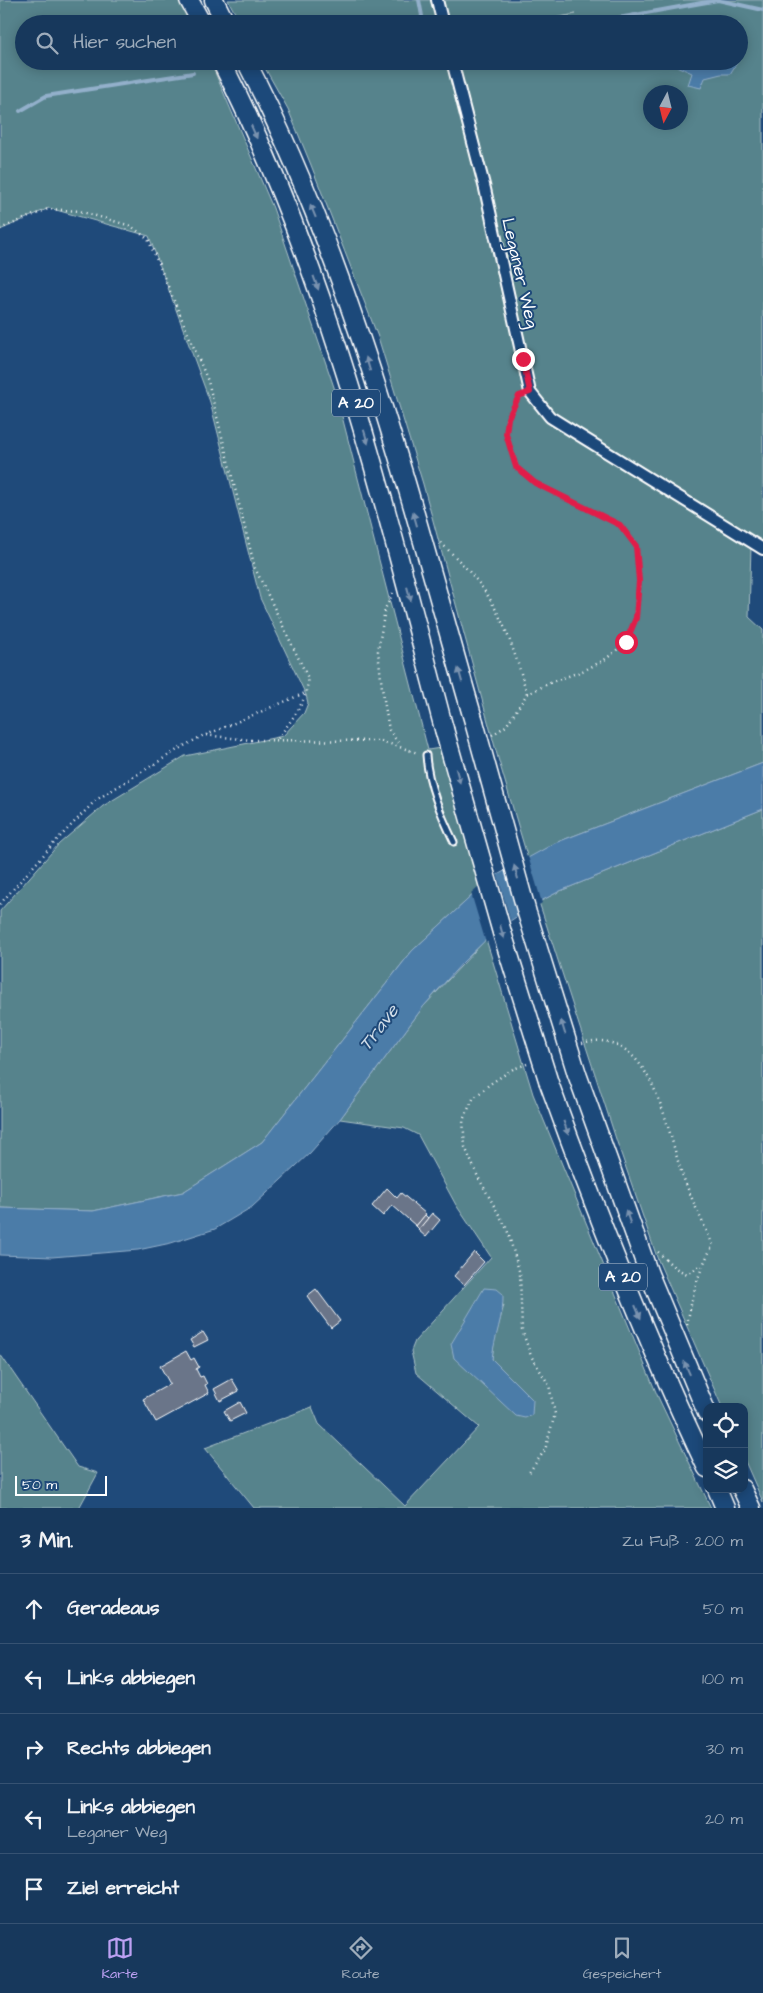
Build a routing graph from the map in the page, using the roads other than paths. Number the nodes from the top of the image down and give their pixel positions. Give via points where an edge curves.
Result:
1 (190, 0) edge
2 (214, 0) edge
3 (437, 0) edge
4 (198, 15) edge
5 (222, 15) edge
6 (441, 15) edge
7 (225, 70) edge
8 (250, 70) edge
9 (454, 70) edge
10 (763, 549) edge
11 (426, 755) road end
12 (454, 842) dead end
13 (703, 1403) edge
14 (703, 1459) edge
15 (718, 1493) edge
16 (744, 1493) edge
17 (725, 1508) edge
18 (751, 1508) edge

1 - 4 highway
2 - 5 highway
3 - 6 street
7 -> 14 highway, A 20, bridge via 273,174 335,336 372,457 503,936 549,1082 622,1275
13 -> 8 highway, A 20, bridge via 649,1274 577,1074 357,328 294,163
9 - 10 street, Leganer Weg via 485,189 530,392 550,417
11 - 12 lane via 427,771
15 - 17 highway
16 - 18 highway

